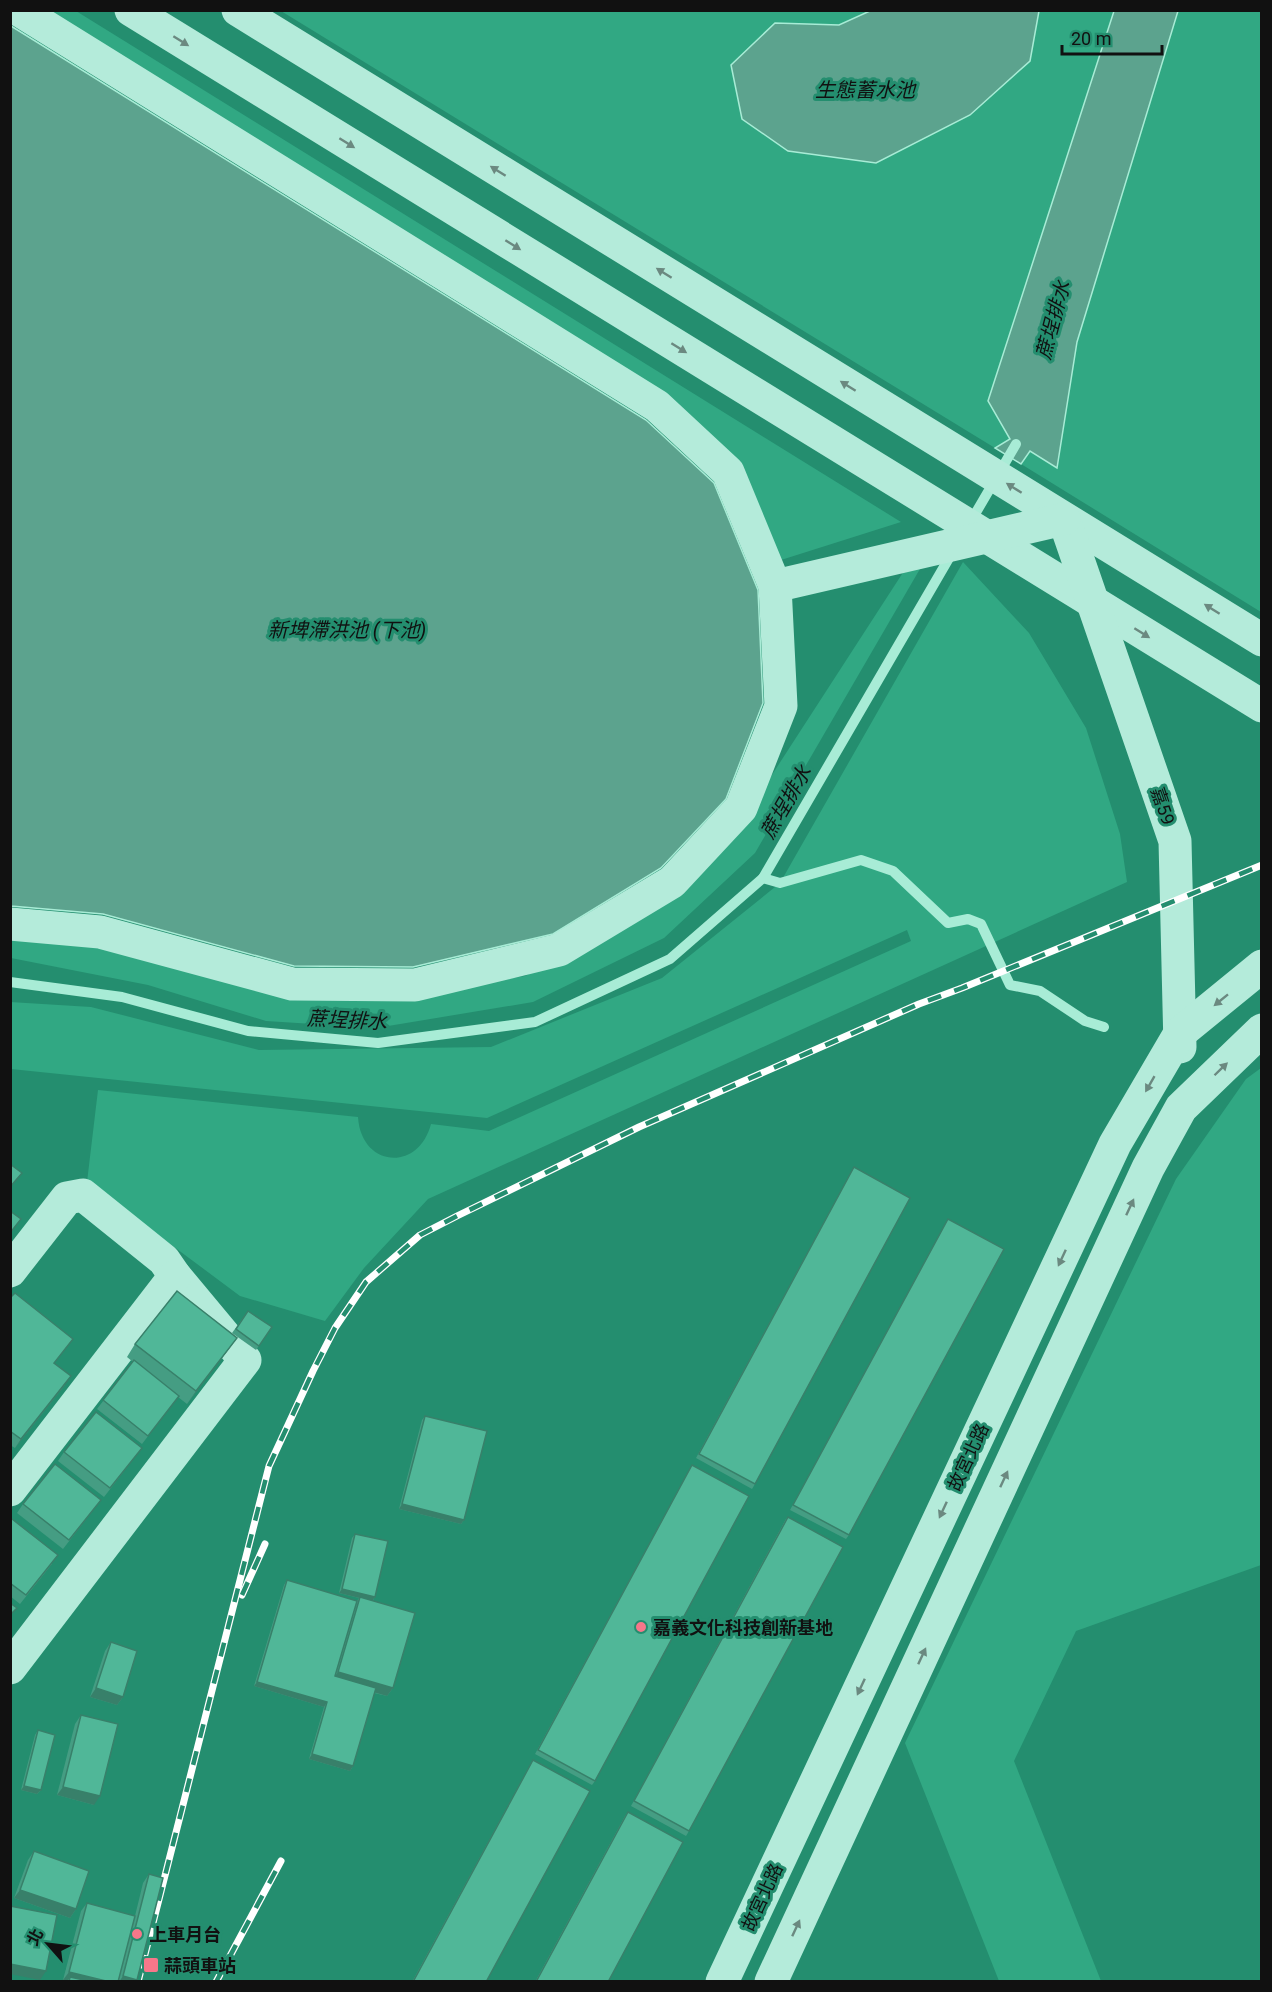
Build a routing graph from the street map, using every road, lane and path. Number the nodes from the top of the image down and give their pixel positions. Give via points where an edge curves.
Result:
1 (19, 10) edge
2 (131, 10) edge
3 (238, 10) edge
4 (1064, 519) junction
5 (986, 536) junction
6 (776, 585) junction
7 (1092, 602) junction
8 (1262, 640) edge
9 (1262, 706) edge
10 (10, 924) edge
11 (1262, 966) edge
12 (1262, 1030) edge
13 (1180, 1033) junction
14 (1181, 1107) junction
15 (10, 1271) edge
16 (175, 1276) junction
17 (10, 1490) edge
18 (10, 1668) edge
19 (722, 1982) edge
20 (771, 1982) edge

1 - 6 street via 657,406 728,472
2 -> 5 street
4 -> 3 street
4 - 5 street
4 - 7 street, 嘉59
8 -> 4 street
5 - 6 street
5 - 7 street
6 - 10 street via 781,706 741,808 672,882 560,950 415,985 292,984 100,932
7 -> 9 street
7 - 13 street, 嘉59 via 1175,841
11 -> 13 street, 故宮北路
14 -> 12 street
13 - 14 street, 嘉59
13 -> 19 street, 故宮北路 via 1115,1144
20 -> 14 street via 1148,1168
15 - 16 street via 67,1198 83,1195 164,1260
16 - 17 street
16 - 18 street via 245,1360

